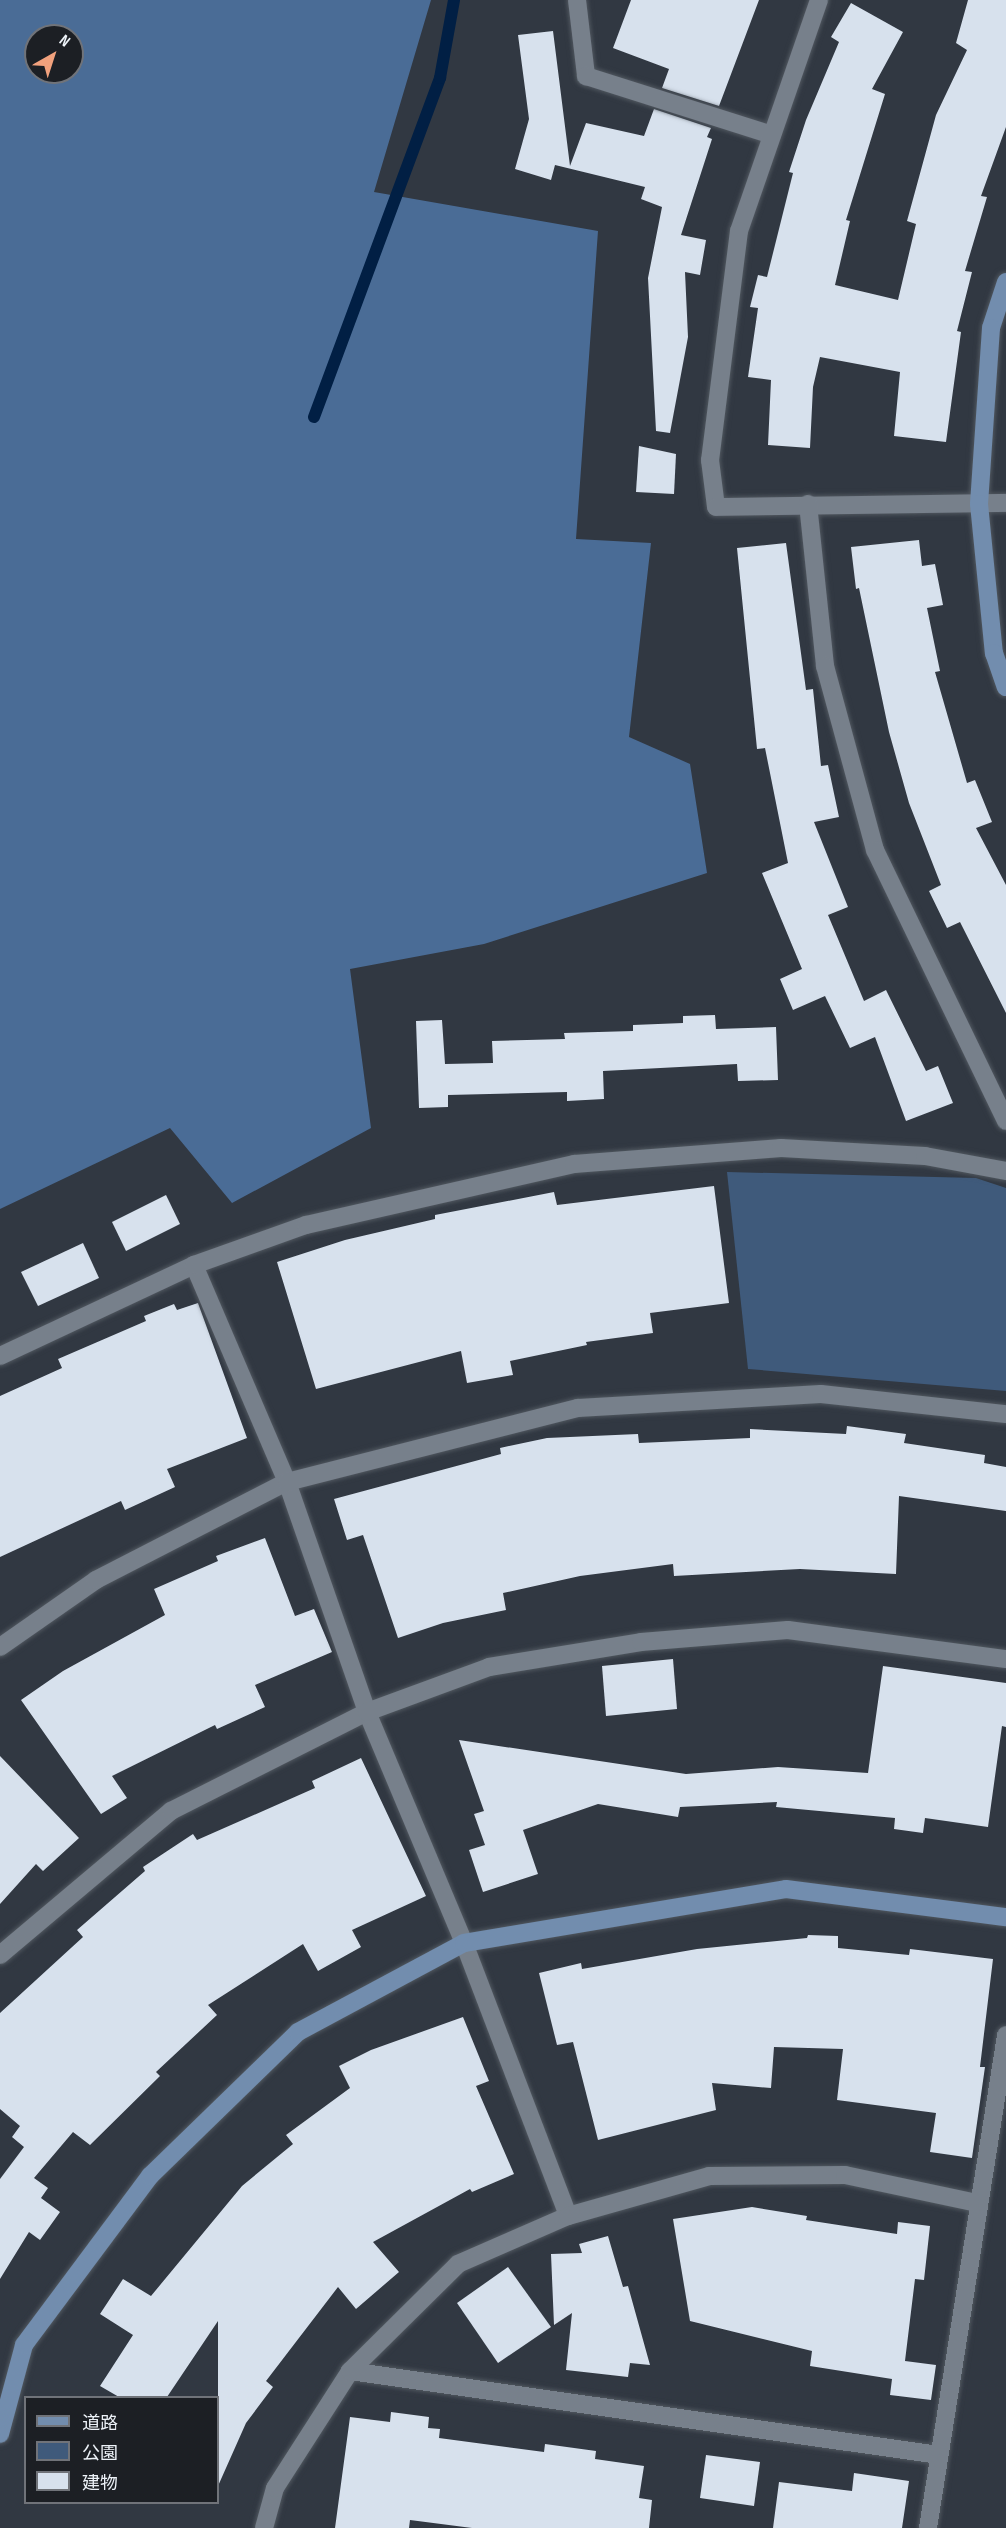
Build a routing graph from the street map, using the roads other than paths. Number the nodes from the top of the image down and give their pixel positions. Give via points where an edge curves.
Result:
1 (577, 0) edge
2 (819, 0) edge
3 (772, 135) junction
4 (1006, 282) edge
5 (1006, 503) edge
6 (808, 504) junction
7 (979, 504) junction
8 (1006, 687) edge
9 (1006, 1121) edge
10 (1006, 1171) edge
11 (194, 1265) junction
12 (0, 1356) edge
13 (1006, 1414) edge
14 (286, 1482) junction
15 (0, 1647) edge
16 (1006, 1659) edge
17 (367, 1712) junction
18 (1006, 1917) edge
19 (464, 1942) junction
20 (0, 1955) edge
21 (1006, 2035) edge
22 (977, 2203) junction
23 (568, 2216) junction
24 (350, 2370) junction
25 (0, 2434) edge
26 (939, 2455) junction
27 (264, 2528) edge
28 (928, 2528) edge

1 - 3 street via 586,76
2 - 3 street
3 - 6 street via 739,231 710,460 716,507
4 - 7 street via 991,328
5 - 7 street
6 - 7 street
6 - 9 street via 825,666 875,850
7 - 8 street via 994,653
10 - 11 street via 925,1156 781,1148 574,1164 306,1225
11 - 12 street
11 - 14 street
13 - 14 street via 821,1394 578,1408
14 - 15 street via 96,1580
14 - 17 street
16 - 17 street via 788,1630 641,1642 489,1667
17 - 19 street
17 - 20 street via 171,1811
18 - 19 street via 786,1889
19 - 23 street
19 - 25 street via 298,2032 150,2176 24,2345
21 - 22 street
22 - 23 street via 845,2175 709,2175
22 - 26 street
23 - 24 street via 458,2264
24 - 26 street
24 - 27 street via 275,2488
26 - 28 street

